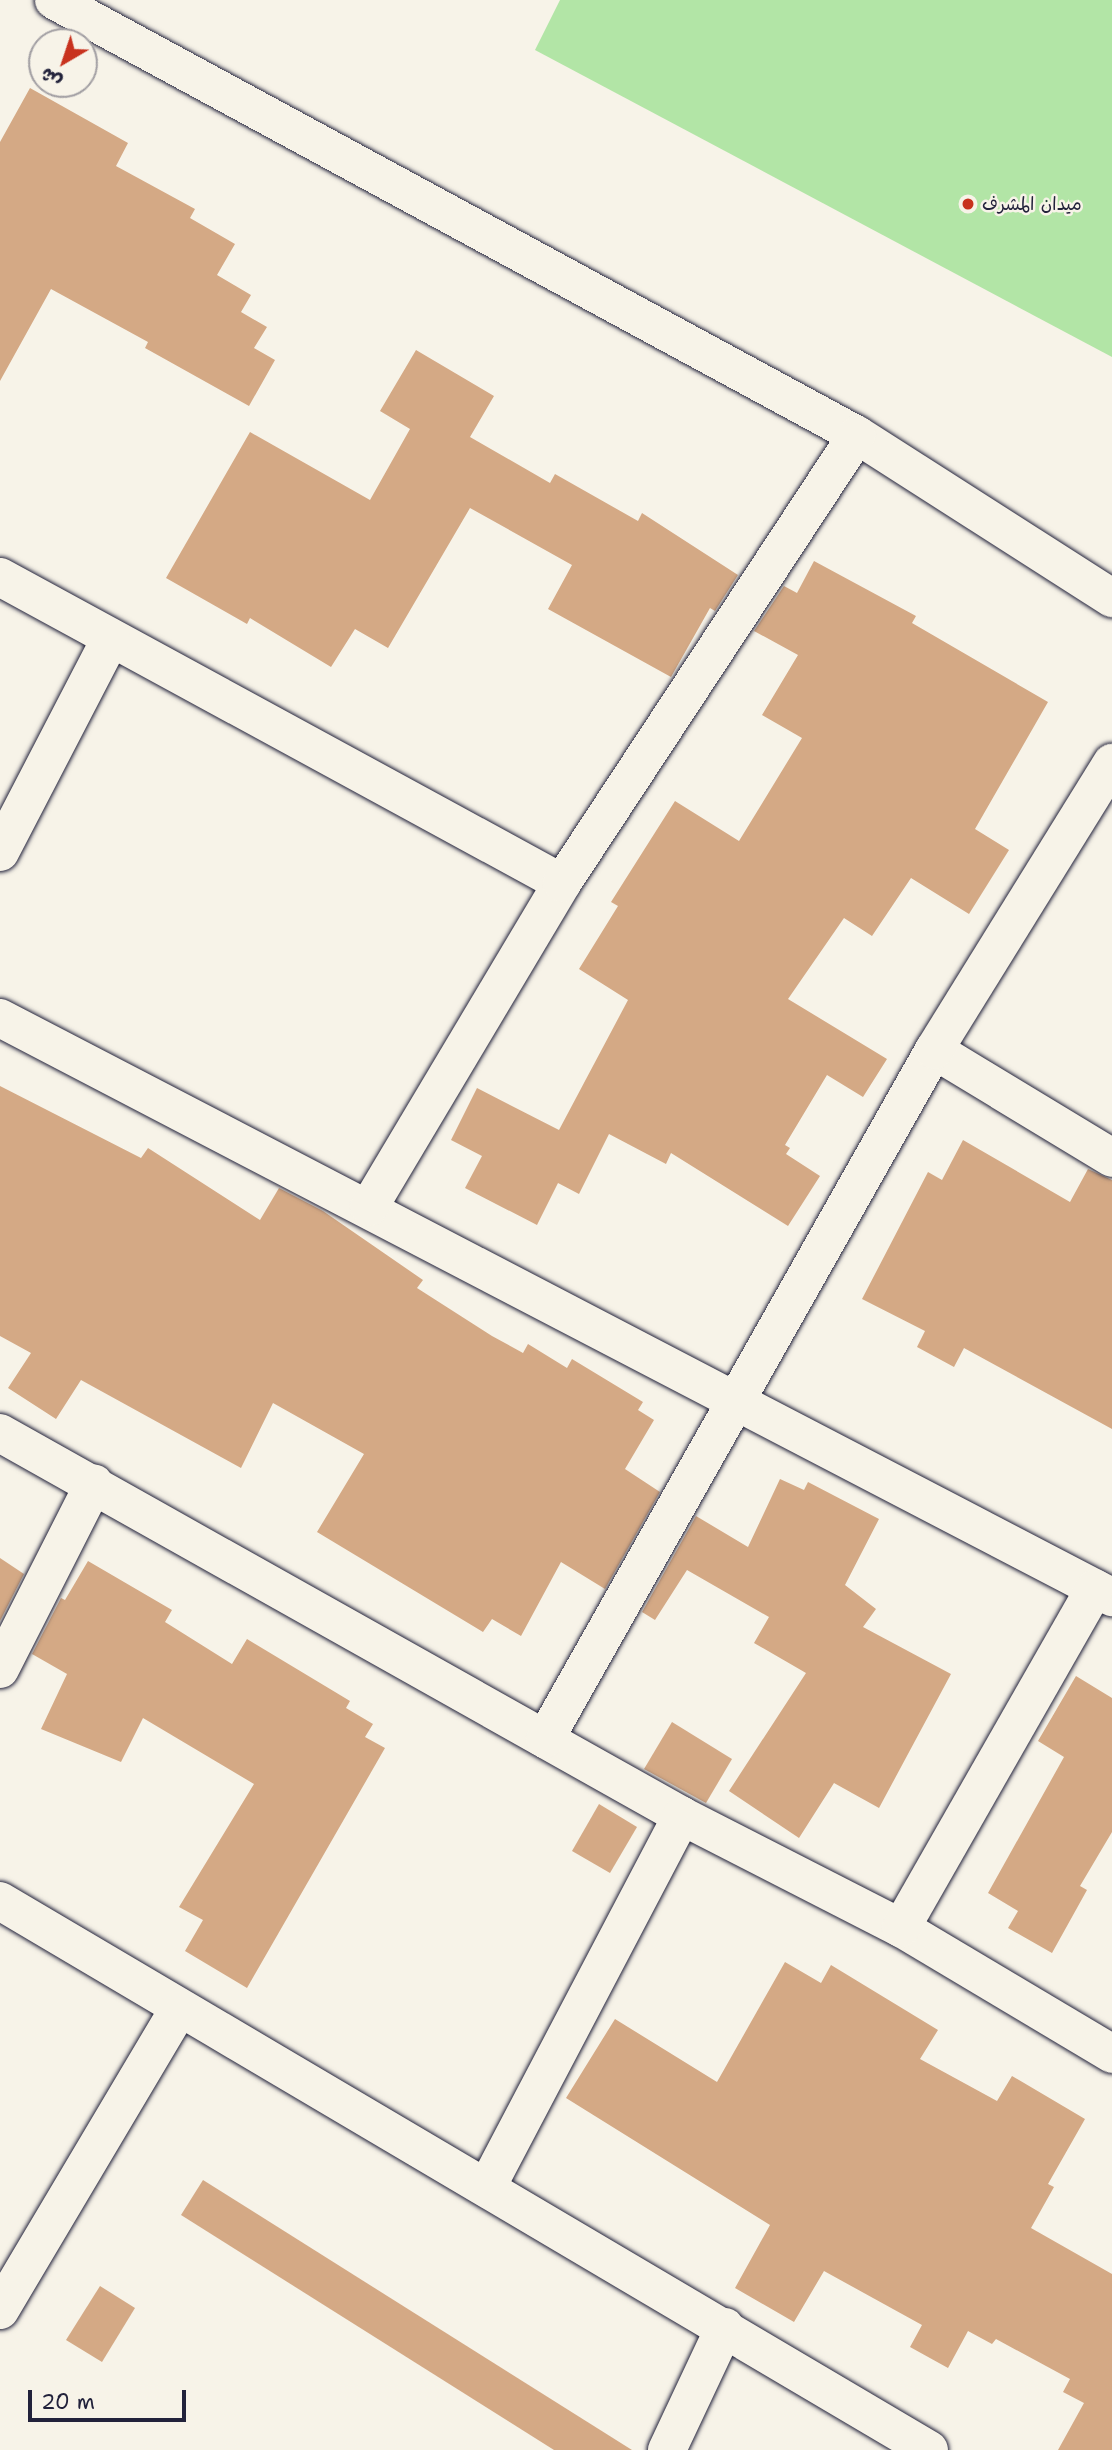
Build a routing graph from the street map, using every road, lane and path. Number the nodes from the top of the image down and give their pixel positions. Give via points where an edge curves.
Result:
1 (54, 0) edge
2 (857, 435) junction
3 (0, 577) edge
4 (1112, 598) edge
5 (111, 638) junction
6 (1112, 763) edge
7 (0, 852) edge
8 (562, 883) junction
9 (0, 1018) edge
10 (934, 1050) junction
11 (1112, 1158) edge
12 (369, 1207) junction
13 (733, 1403) junction
14 (0, 1433) edge
15 (94, 1484) junction
16 (1103, 1592) edge
17 (0, 1669) edge
18 (545, 1739) junction
19 (682, 1816) junction
20 (0, 1900) edge
21 (901, 1928) junction
22 (179, 2008) junction
23 (1112, 2054) edge
24 (488, 2185) junction
25 (0, 2310) edge
26 (724, 2327) junction
27 (667, 2450) edge
28 (929, 2450) edge

1 - 2 street
2 - 4 street
2 - 8 street
3 - 5 street
5 - 7 street
5 - 8 street
6 - 10 street
8 - 12 street
9 - 12 street
10 - 11 street
10 - 13 street
12 - 13 street
13 - 16 street
13 - 18 street
14 - 15 street
15 - 17 street
15 - 18 street
16 - 21 street
18 - 19 street
19 - 21 street
19 - 24 street
20 - 22 street
21 - 23 street
22 - 24 street
22 - 25 street
24 - 26 street
26 - 27 street
26 - 28 street

